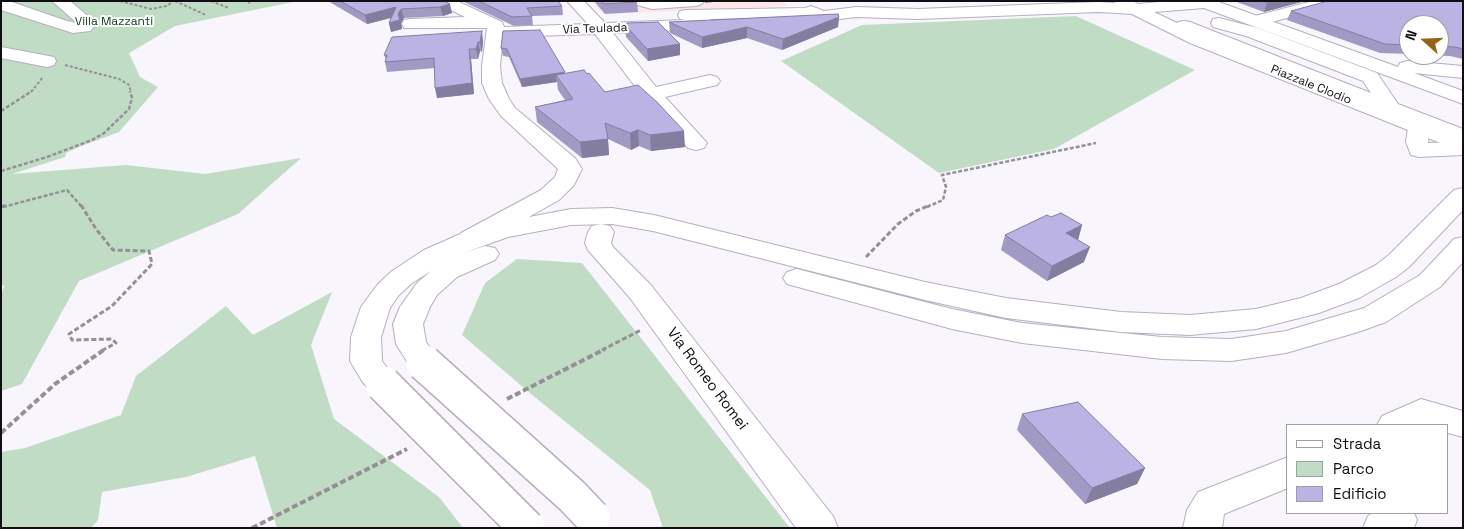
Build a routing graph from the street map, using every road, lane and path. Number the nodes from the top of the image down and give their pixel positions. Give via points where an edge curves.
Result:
1 (60, 1) edge
2 (120, 1) edge
3 (174, 1) edge
4 (211, 1) edge
5 (444, 1) edge
6 (575, 1) edge
7 (639, 1) edge
8 (696, 1) edge
9 (1030, 1) edge
10 (1333, 1) edge
11 (1204, 2) edge
12 (1, 4) edge
13 (1128, 5) edge
14 (229, 8) dead end
15 (808, 12) edge
16 (206, 14) dead end
17 (1165, 14) junction
18 (410, 24) dead end
19 (596, 24) junction
20 (1218, 25) junction
21 (494, 26) junction
22 (1, 52) edge
23 (47, 61) junction
24 (1322, 66) junction
25 (1381, 67) junction
26 (1463, 72) edge
27 (710, 81) dead end
28 (651, 94) junction
29 (1463, 98) edge
30 (1390, 107) junction
31 (1, 110) edge
32 (1463, 137) edge
33 (696, 143) dead end
34 (1096, 143) dead end
35 (1463, 146) edge
36 (1, 171) edge
37 (1463, 195) edge
38 (1, 206) edge
39 (601, 232) junction
40 (467, 241) junction
41 (1463, 245) edge
42 (720, 248) junction
43 (871, 280) junction
44 (1112, 332) junction
45 (1396, 424) edge
46 (1463, 424) edge
47 (1, 433) edge
48 (1286, 473) edge
49 (1392, 514) edge
50 (596, 522) edge
51 (527, 528) edge
52 (819, 528) edge
53 (1202, 528) edge
54 (1382, 528) edge

1 - 12 main road via 89,24 73,28
2 - 3 path via 151,9 168,6
3 - 16 path
4 - 14 path
5 - 21 main road
6 - 19 main road
7 - 8 main road via 652,4
9 - 15 main road, Via Teulada
10 - 20 main road
11 - 17 main road, Piazzale Clodio
11 - 20 main road, Piazzale Clodio
13 - 15 main road, Via Teulada via 918,14
13 - 17 main road, Piazzale Clodio
15 - 19 main road, Via Teulada via 805,20
17 - 20 main road, Piazzale Clodio
17 - 35 main road, Piazzale Clodio via 1196,39 1419,128 1419,150
18 - 21 main road, Via Teulada
19 - 21 main road, Via Teulada via 507,32
19 - 28 main road
20 - 24 main road, Piazzale Clodio
20 - 24 main road, Piazzale Clodio
20 - 24 main road, Piazzale Clodio
20 - 25 main road, Piazzale Clodio
21 - 40 main road via 491,76 499,99 517,121 567,163 570,172 563,184 538,202
22 - 23 main road
23 - 31 path via 42,81 30,93
23 - 36 path via 119,79 129,85 132,98 128,109 104,133 92,140 48,158
24 - 30 main road, Piazzale Clodio via 1357,94
24 - 30 main road, Piazzale Clodio via 1370,77
25 - 26 main road, Piazzale Clodio
25 - 29 main road, Piazzale Clodio
27 - 28 main road
28 - 33 main road
30 - 32 main road, Piazzale Clodio
34 - 43 path via 942,175 946,187 943,200 916,211 898,224 862,260
37 - 44 main road via 1407,254 1386,271 1338,296 1256,319 1217,324 1161,325
38 - 47 path via 67,190 113,250 149,251 152,264 112,306 69,334 72,340 112,339 116,344 55,384
39 - 42 main road
39 - 50 main road, bridge via 524,243 475,257 447,271 428,289 408,324 411,344 424,363 572,496
39 - 52 main road, Via Romeo Romei via 598,243 601,250 640,291
40 - 42 main road via 520,226 597,215 639,220
40 - 51 main road, bridge via 410,270 388,290 368,327 365,347 369,367
41 - 44 main road via 1430,281 1394,304 1375,315 1322,333 1231,350 1190,350
42 - 43 main road
43 - 44 main road via 997,328
45 - 46 main road via 1421,412
48 - 53 main road via 1212,503 1206,510
49 - 54 main road via 1398,520

